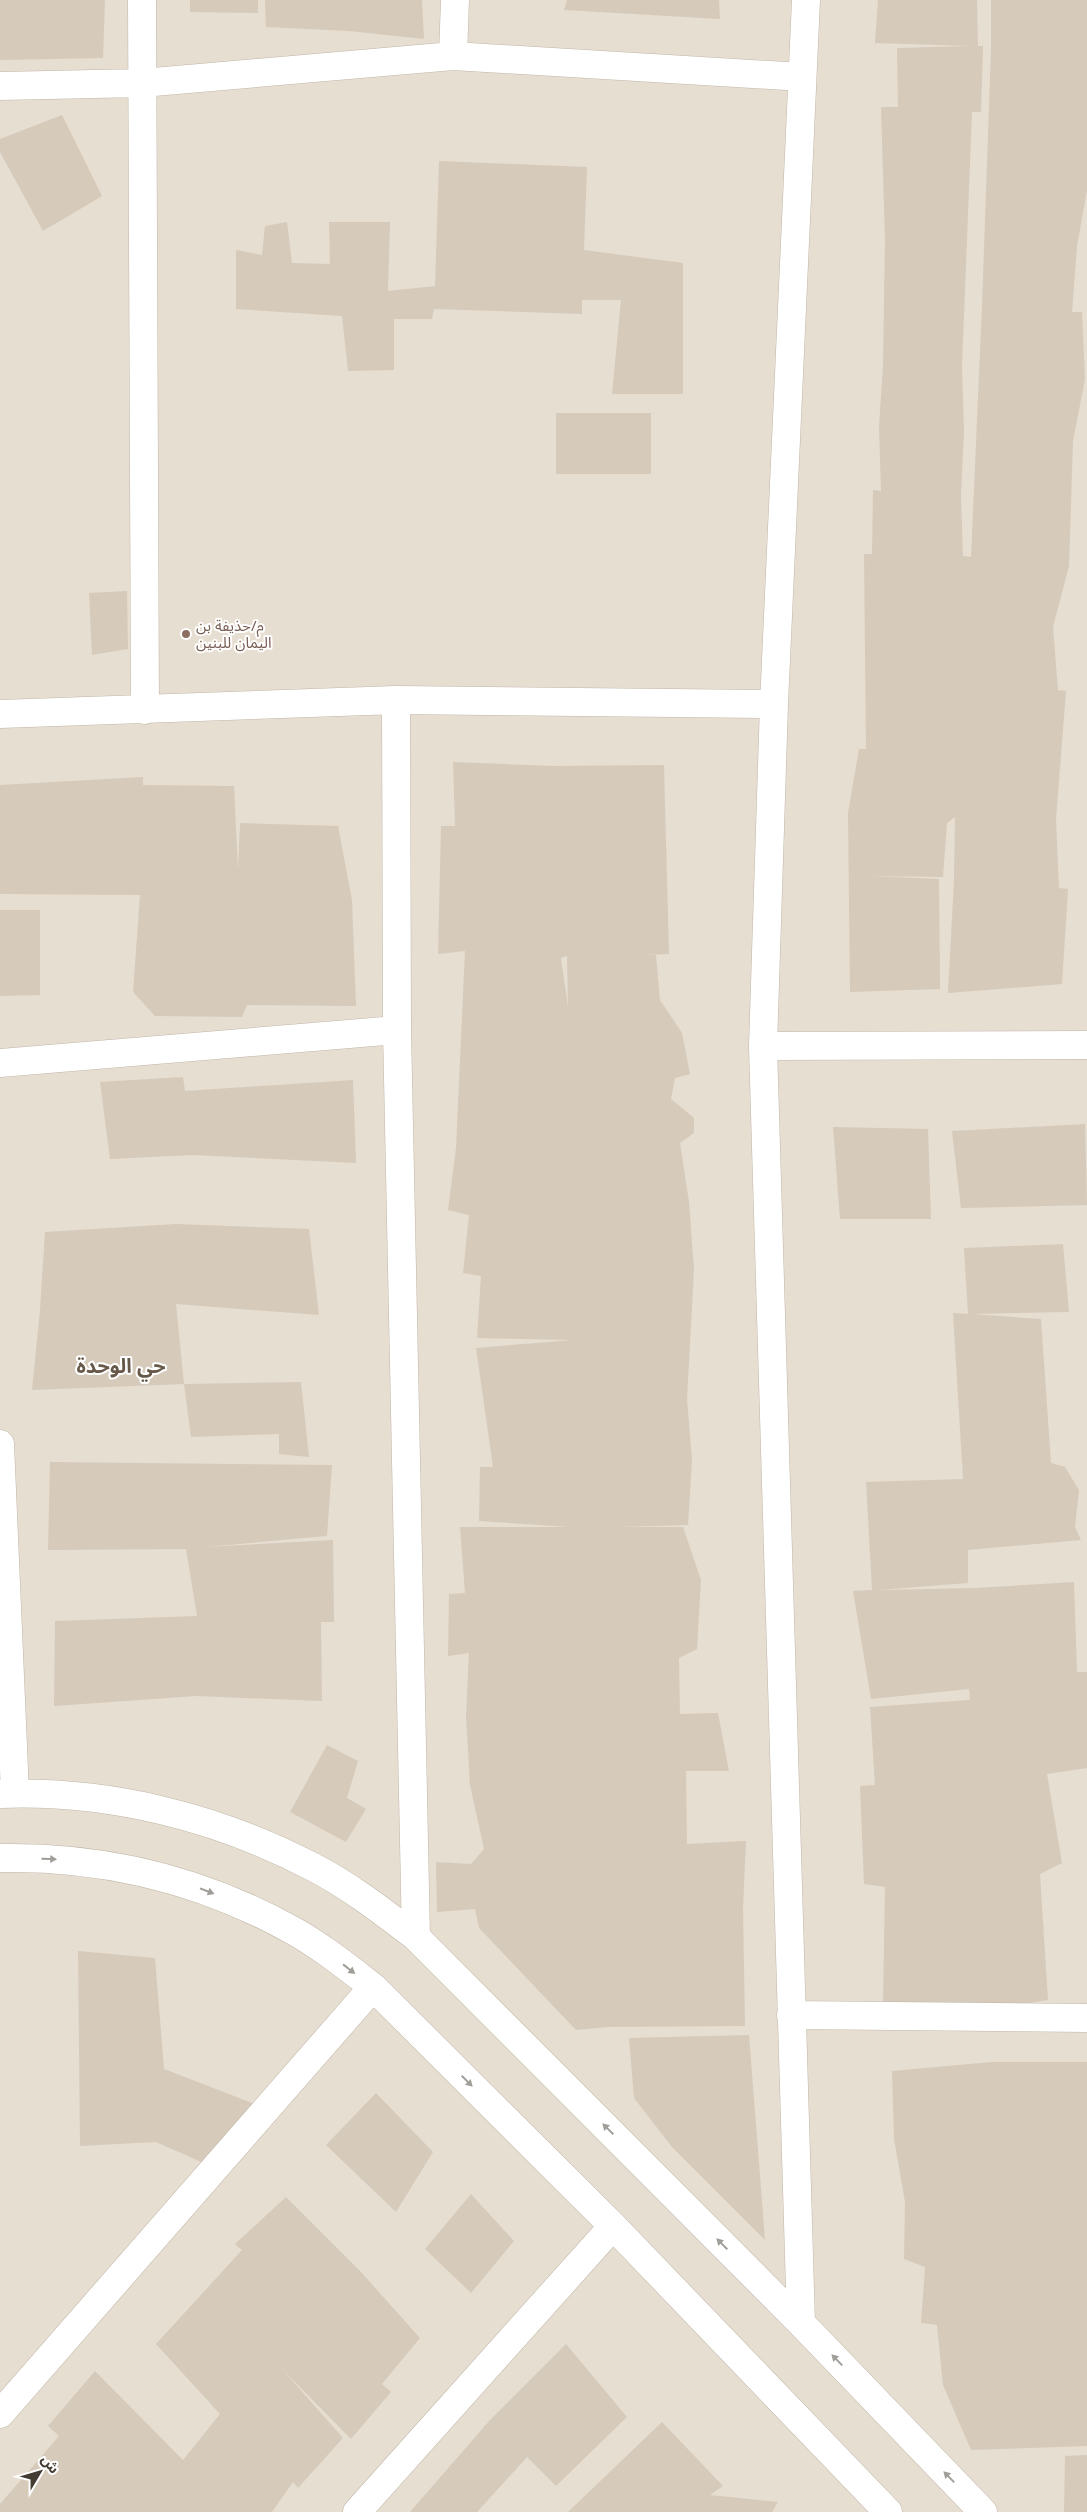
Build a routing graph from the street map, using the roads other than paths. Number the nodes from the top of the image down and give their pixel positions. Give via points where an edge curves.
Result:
1 (142, 0) edge
2 (455, 0) edge
3 (806, 0) edge
4 (453, 56) junction
5 (802, 77) junction
6 (142, 83) junction
7 (0, 86) edge
8 (396, 700) junction
9 (774, 704) junction
10 (146, 710) junction
11 (0, 714) edge
12 (398, 1030) junction
13 (1087, 1045) edge
14 (763, 1046) junction
15 (0, 1062) edge
16 (0, 1444) edge
17 (8, 1794) edge
18 (0, 1858) edge
19 (416, 1937) junction
20 (373, 1988) junction
21 (792, 2015) junction
22 (1087, 2018) edge
23 (613, 2226) junction
24 (801, 2323) junction
25 (0, 2414) edge
26 (357, 2512) edge
27 (888, 2512) edge
28 (983, 2512) edge

1 - 6 street
2 - 4 street
3 - 5 street
4 - 5 street
4 - 6 street
5 - 9 street
6 - 7 street
6 - 10 street
8 - 9 street
8 - 10 street
8 - 12 street
9 - 14 street
10 - 11 street
12 - 15 street
12 - 19 street
13 - 14 street
14 - 21 street
16 - 17 street
17 - 19 street via 86,1797 139,1805 199,1820 257,1841 314,1868 367,1900
18 -> 20 street via 63,1859 112,1865 206,1890 293,1931
24 -> 19 street
20 -> 23 street
20 - 25 street
21 - 22 street
21 - 24 street
23 - 26 street
23 - 27 street
28 -> 24 street

